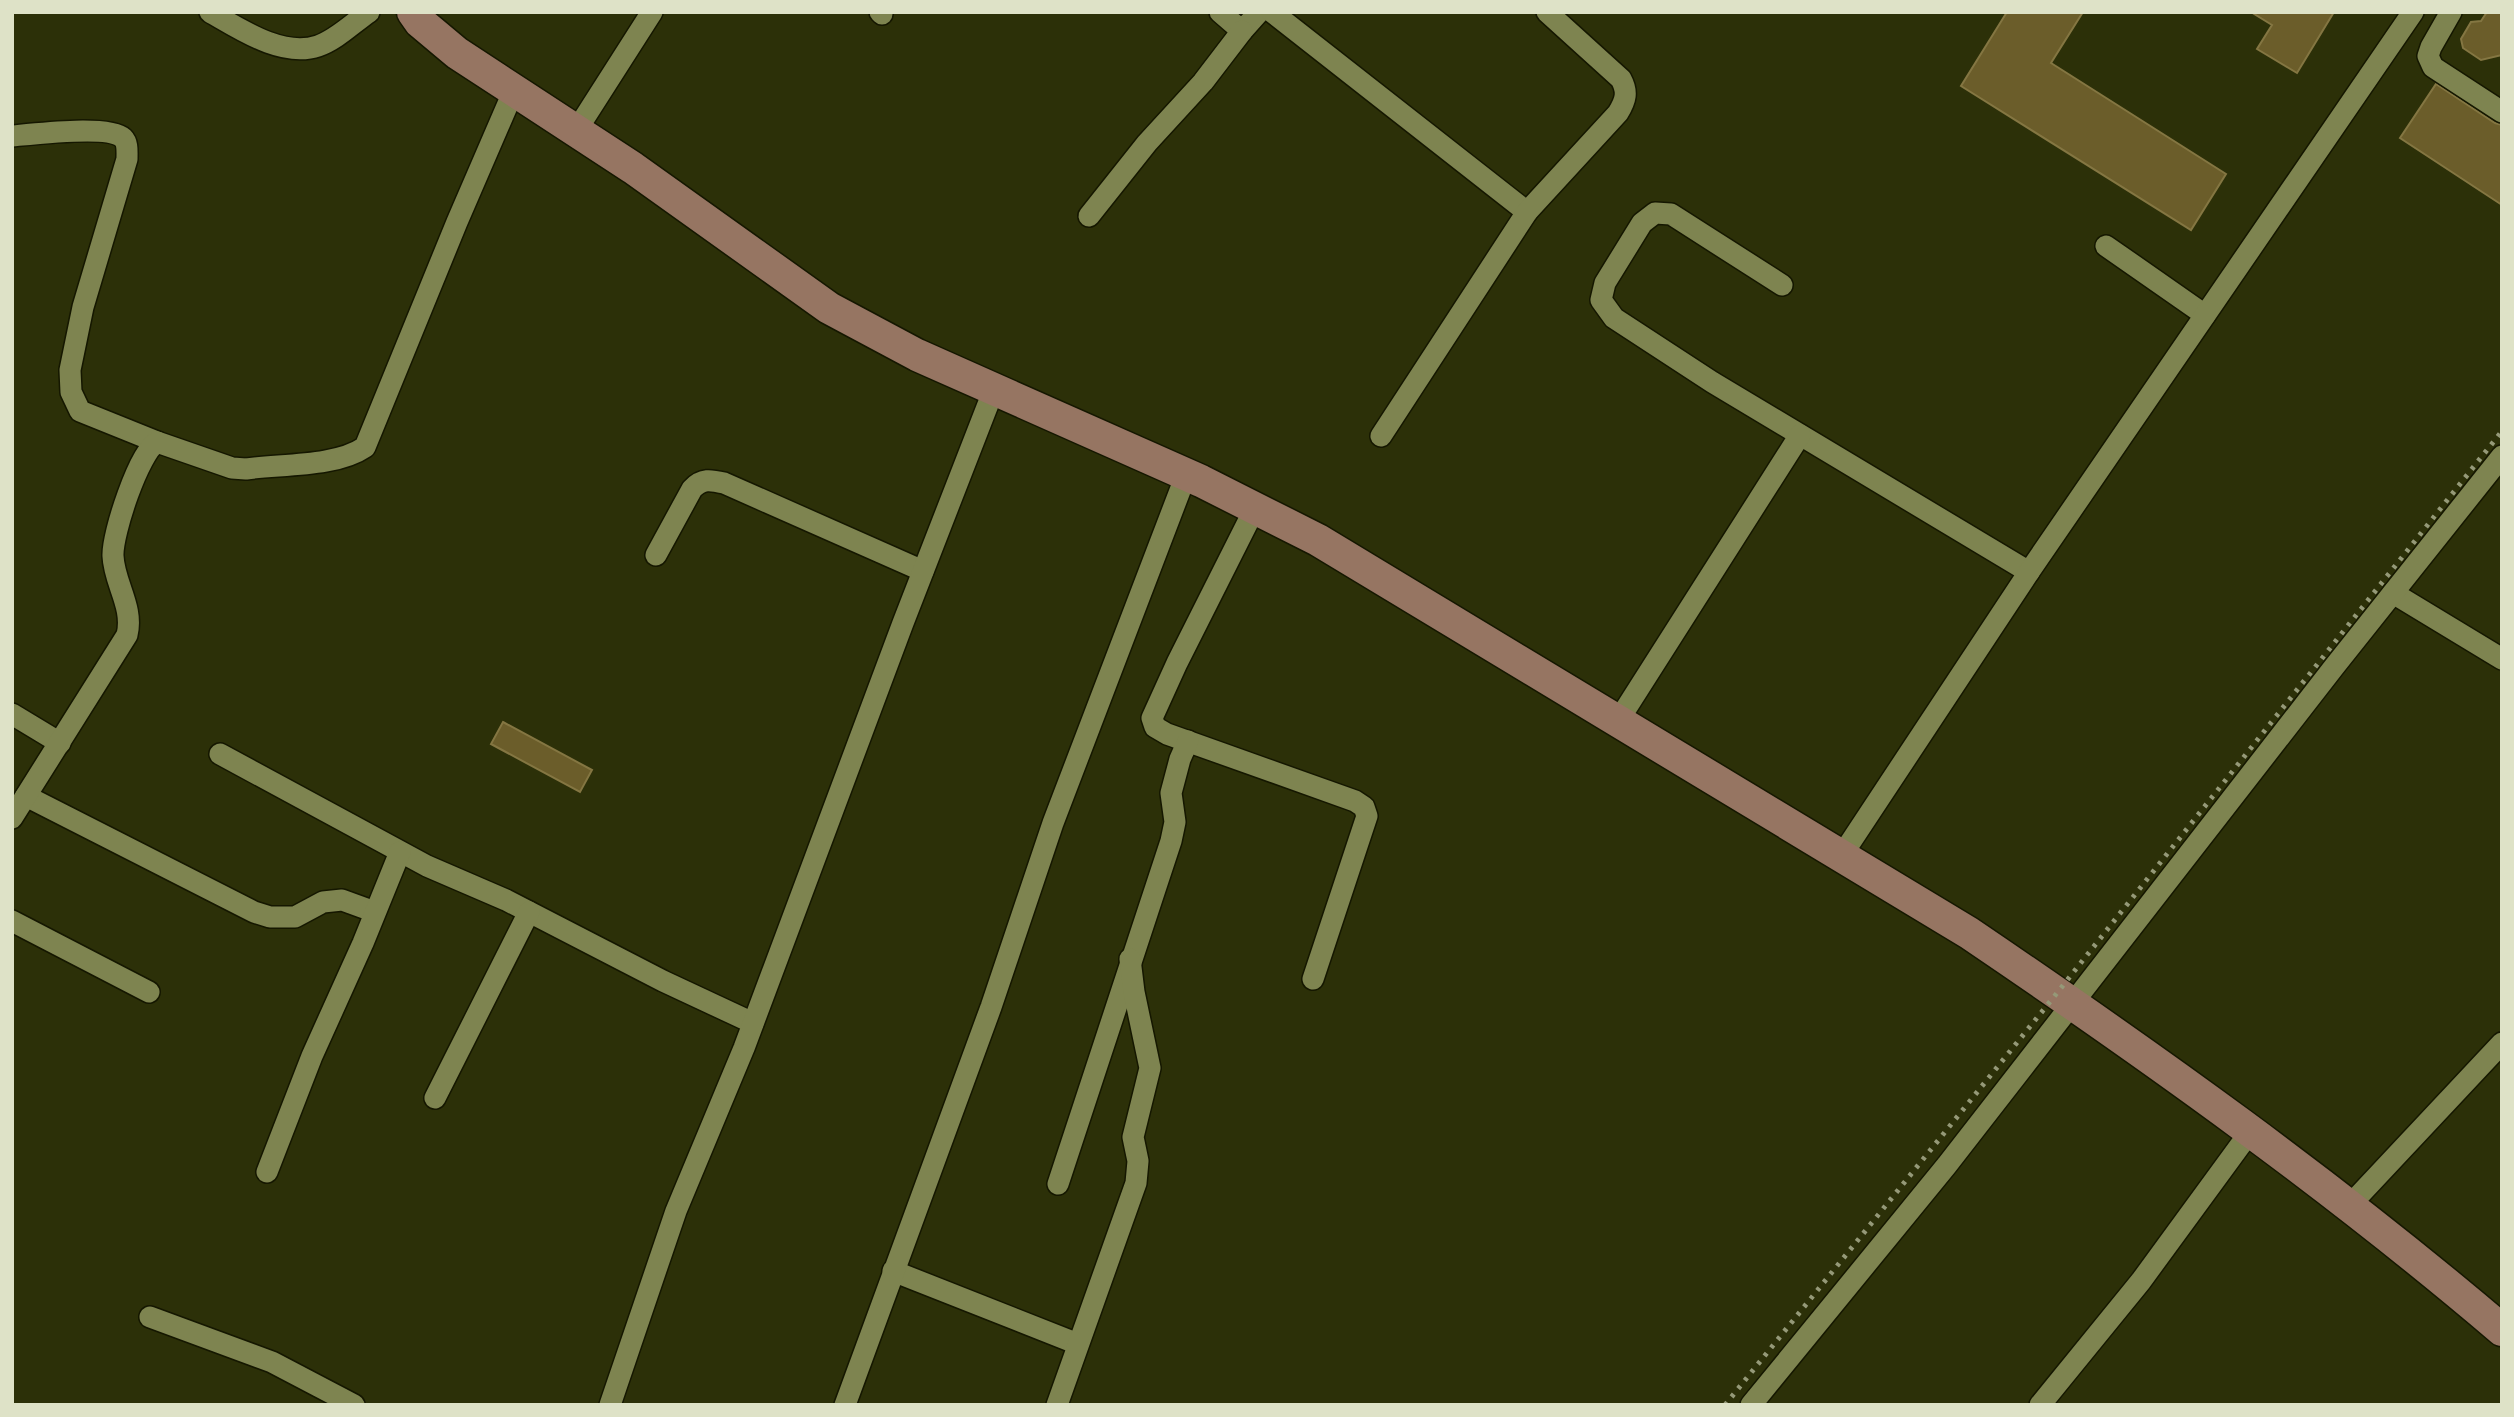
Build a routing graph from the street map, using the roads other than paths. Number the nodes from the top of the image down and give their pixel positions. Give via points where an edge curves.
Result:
1 (210, 12) edge
2 (369, 12) edge
3 (413, 12) edge
4 (652, 12) edge
5 (1220, 12) edge
6 (1259, 12) edge
7 (1272, 12) edge
8 (1547, 12) edge
9 (2413, 12) edge
10 (2451, 12) edge
11 (1242, 31) junction
12 (514, 90) junction
13 (2502, 112) edge
14 (576, 131) junction
15 (12, 136) edge
16 (1527, 212) junction
17 (1089, 216) dead end
18 (2106, 246) dead end
19 (1783, 285) dead end
20 (2205, 315) junction
21 (994, 389) junction
22 (1800, 435) junction
23 (1381, 436) dead end
24 (157, 442) junction
25 (2499, 466) edge
26 (1186, 475) junction
27 (1255, 508) junction
28 (656, 555) dead end
29 (923, 571) junction
30 (2029, 572) junction
31 (2393, 593) junction
32 (2502, 659) edge
33 (12, 714) edge
34 (1618, 721) junction
35 (1188, 741) junction
36 (60, 743) junction
37 (220, 754) dead end
38 (26, 796) junction
39 (12, 818) edge
40 (400, 852) junction
41 (1842, 855) junction
42 (375, 912) junction
43 (529, 912) junction
44 (12, 921) edge
45 (1130, 959) junction
46 (1313, 979) dead end
47 (149, 992) dead end
48 (2073, 1004) junction
49 (753, 1023) junction
50 (2502, 1042) edge
51 (435, 1098) dead end
52 (2250, 1132) junction
53 (267, 1172) dead end
54 (1058, 1184) dead end
55 (2350, 1205) junction
56 (893, 1270) junction
57 (150, 1317) dead end
58 (2502, 1330) edge
59 (1078, 1344) junction
60 (354, 1405) edge
61 (610, 1405) edge
62 (845, 1405) edge
63 (1057, 1405) edge
64 (1751, 1405) edge
65 (2040, 1405) edge

1 - 2 street via 253,36 303,49 320,45
3 - 12 main road via 457,53
4 - 14 street
5 - 11 street
6 - 11 street
7 - 16 street
8 - 16 street via 1627,90 1618,113
9 - 20 street
10 - 13 street via 2428,56 2433,66
11 - 17 street
12 - 14 main road
12 - 24 street via 365,447 339,458 246,469
14 - 21 main road via 828,308 916,355
15 - 24 street via 105,131 122,137 127,146 83,307 70,370 71,393 80,411
16 - 23 street
18 - 20 street
19 - 22 street via 1671,214 1655,213 1642,223 1605,283 1601,300 1614,318
20 - 30 street
21 - 26 main road
21 - 29 street
22 - 30 street
22 - 34 street
24 - 36 street via 142,458 114,540 113,558 130,623 127,635
25 - 31 street
26 - 27 main road
26 - 56 street via 1053,823 991,1007
27 - 34 main road via 1318,540
27 - 35 street via 1153,718 1155,727
28 - 29 street via 692,489 709,479
29 - 49 street
30 - 41 street
31 - 32 street
31 - 48 street
33 - 36 street
34 - 41 main road
35 - 45 street via 1171,793 1175,822 1171,841
35 - 46 street via 1364,807 1367,816
36 - 38 street
37 - 40 street
38 - 39 street
38 - 42 street via 254,912 295,917 323,902 342,900
40 - 42 street
40 - 43 street
41 - 48 main road
42 - 53 street
43 - 49 street
43 - 51 street
44 - 47 street
45 - 54 street
45 - 59 street via 1150,1068 1133,1138 1138,1173
48 - 52 main road
48 - 64 street
49 - 61 street via 677,1211
50 - 55 street
52 - 55 main road
52 - 65 street via 2141,1281
55 - 58 main road
56 - 59 street
56 - 62 street
57 - 60 street via 272,1362
59 - 63 street

